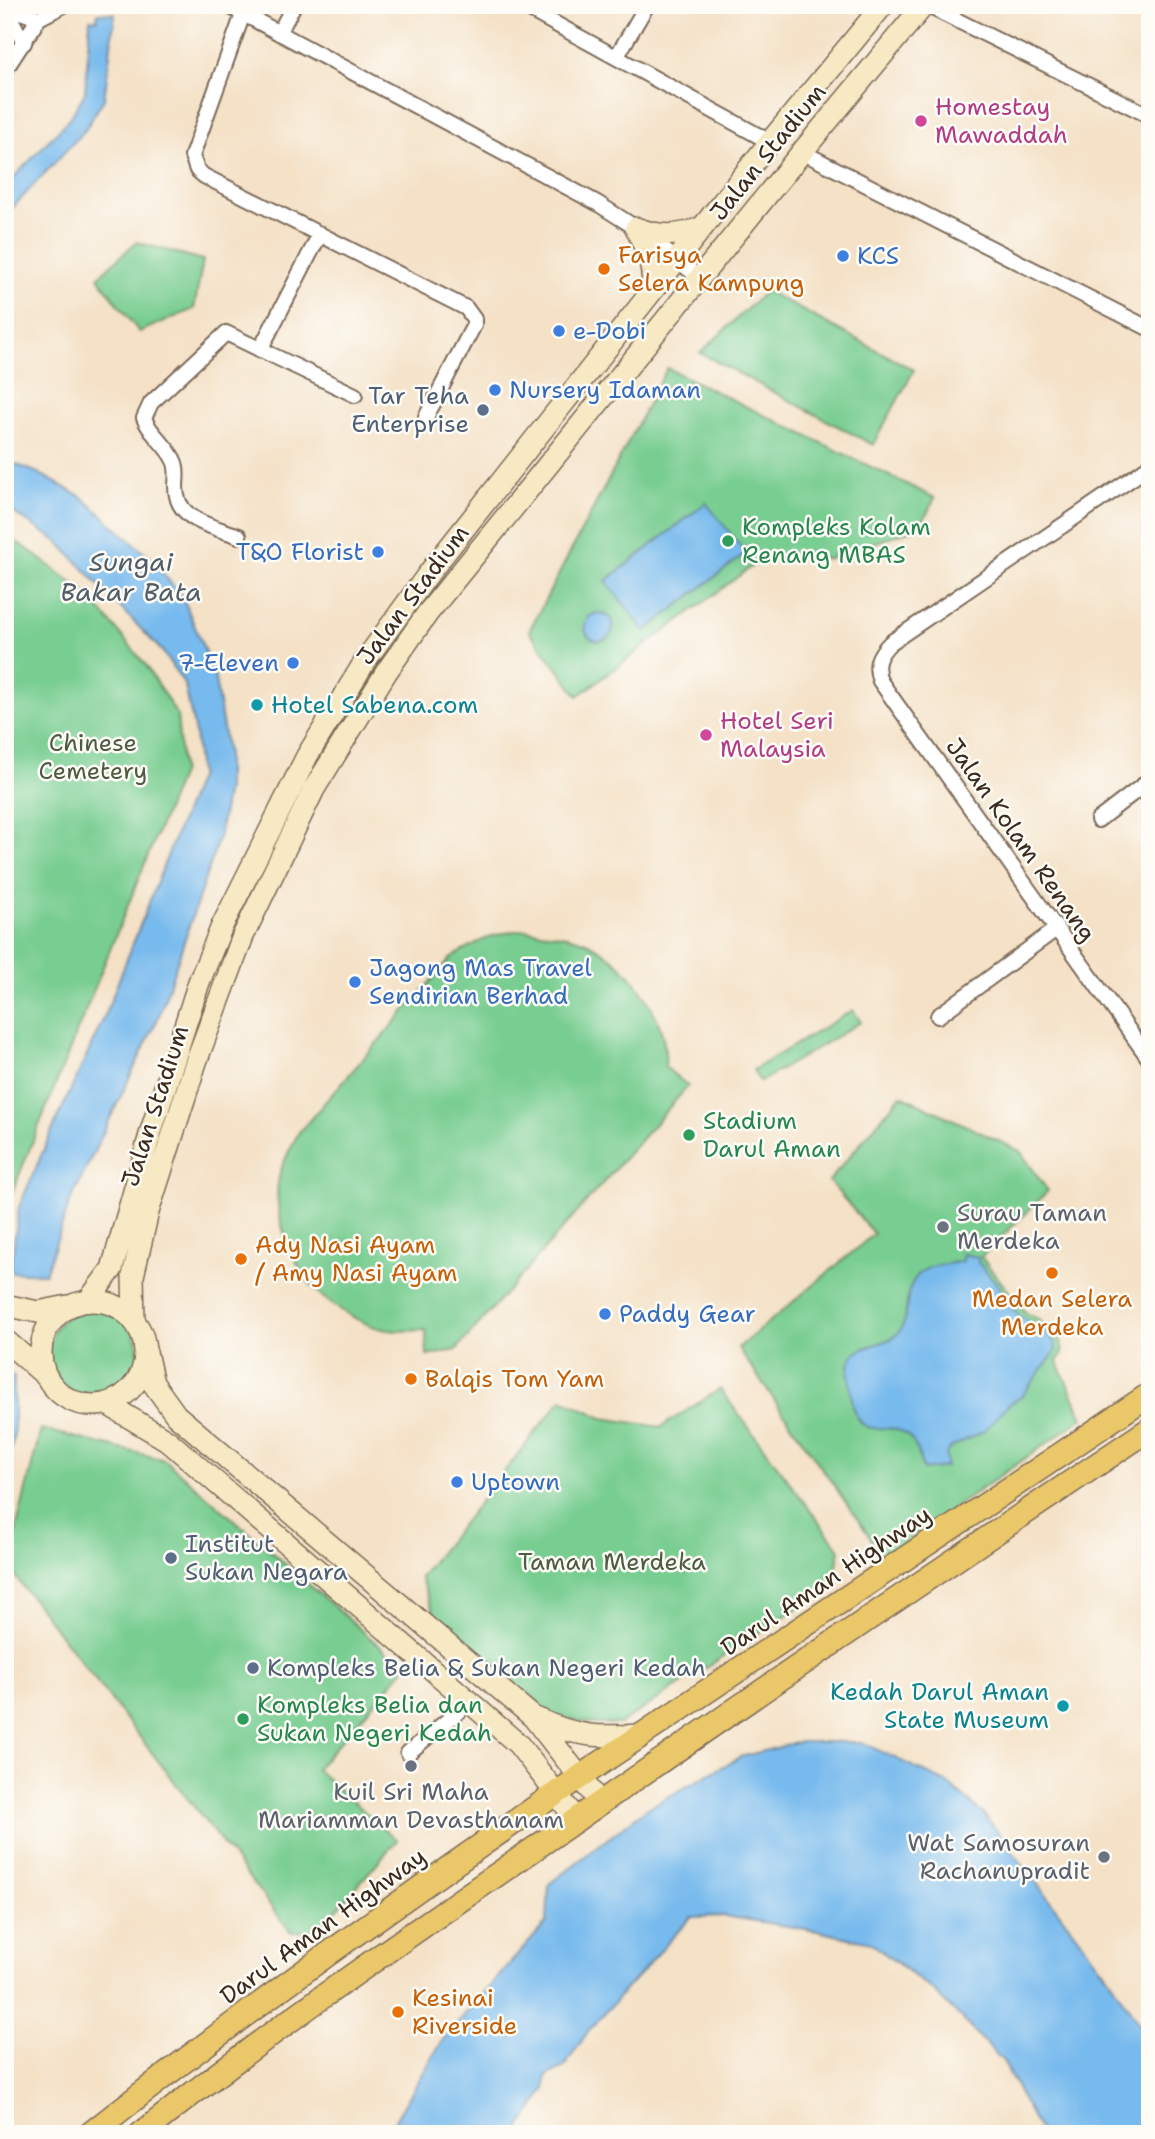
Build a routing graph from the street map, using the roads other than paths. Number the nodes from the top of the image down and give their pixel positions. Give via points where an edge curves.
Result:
1 (64, 5) edge
2 (227, 5) edge
3 (294, 5) edge
4 (521, 5) edge
5 (647, 5) edge
6 (883, 5) edge
7 (925, 5) edge
8 (5, 7) edge
9 (243, 14) junction
10 (39, 18) junction
11 (279, 33) junction
12 (24, 43) junction
13 (617, 56) junction
14 (5, 70) edge
15 (1150, 116) edge
16 (770, 142) junction
17 (802, 152) junction
18 (703, 227) junction
19 (636, 228) junction
20 (320, 234) junction
21 (677, 260) junction
22 (700, 278) junction
23 (654, 289) junction
24 (1150, 329) edge
25 (260, 350) junction
26 (355, 395) dead end
27 (426, 417) dead end
28 (1150, 466) edge
29 (239, 537) dead end
30 (1150, 780) edge
31 (1098, 820) dead end
32 (1056, 929) junction
33 (938, 1016) dead end
34 (1150, 1060) edge
35 (80, 1303) junction
36 (5, 1305) edge
37 (134, 1320) junction
38 (5, 1340) edge
39 (146, 1352) junction
40 (46, 1376) junction
41 (1150, 1394) edge
42 (107, 1404) junction
43 (1150, 1429) edge
44 (470, 1702) junction
45 (533, 1717) junction
46 (643, 1735) junction
47 (408, 1753) dead end
48 (580, 1778) junction
49 (558, 1793) junction
50 (600, 1803) junction
51 (576, 1819) junction
52 (90, 2134) edge
53 (141, 2134) edge

1 - 10 street
2 - 9 street
3 - 11 street
4 - 13 street
5 - 13 street
6 - 16 main road, Jalan Stadium
7 - 15 street
7 - 17 main road, Jalan Stadium
8 - 10 street
8 - 12 street
9 - 11 street
9 - 20 street via 193,163 204,176
10 - 12 street
11 - 19 street
12 - 14 street
13 - 16 street
16 - 18 main road, Jalan Stadium
17 - 22 main road, Jalan Stadium
17 - 24 street
18 - 19 main road via 676,236
18 - 21 main road, Jalan Stadium
19 - 21 street
19 - 23 main road via 650,258
20 - 25 street
20 - 27 street via 471,313 474,326
21 - 22 street
21 - 23 main road, Jalan Stadium
22 - 37 main road, Jalan Stadium via 427,614 314,789 243,936 196,1062 159,1175 133,1276
23 - 35 main road, Jalan Stadium via 415,592 367,658 298,771 199,982 112,1269
25 - 26 street
25 - 29 street via 226,333 151,403 144,418 176,465 180,505 194,518
28 - 32 street, Jalan Kolam Renang via 890,643 877,662 880,681
30 - 31 street
32 - 33 street
32 - 34 street, Jalan Kolam Renang
35 - 36 main road via 38,1312
35 - 37 main road via 105,1302
35 - 40 main road via 57,1315 47,1328 41,1345
37 - 39 main road
38 - 40 main road
39 - 42 main road via 136,1384
39 - 45 main road via 153,1383 176,1415
40 - 42 main road via 58,1392 73,1401
41 - 46 main road, Darul Aman Highway
42 - 44 main road via 167,1440
43 - 50 main road
44 - 47 street
44 - 49 main road via 518,1744
45 - 46 main road via 566,1732 604,1737
45 - 48 main road
46 - 48 main road, Darul Aman Highway
48 - 49 main road, Darul Aman Highway
48 - 50 main road
49 - 51 main road
49 - 52 main road, Darul Aman Highway via 295,1977
50 - 51 main road
51 - 53 main road via 325,1994

